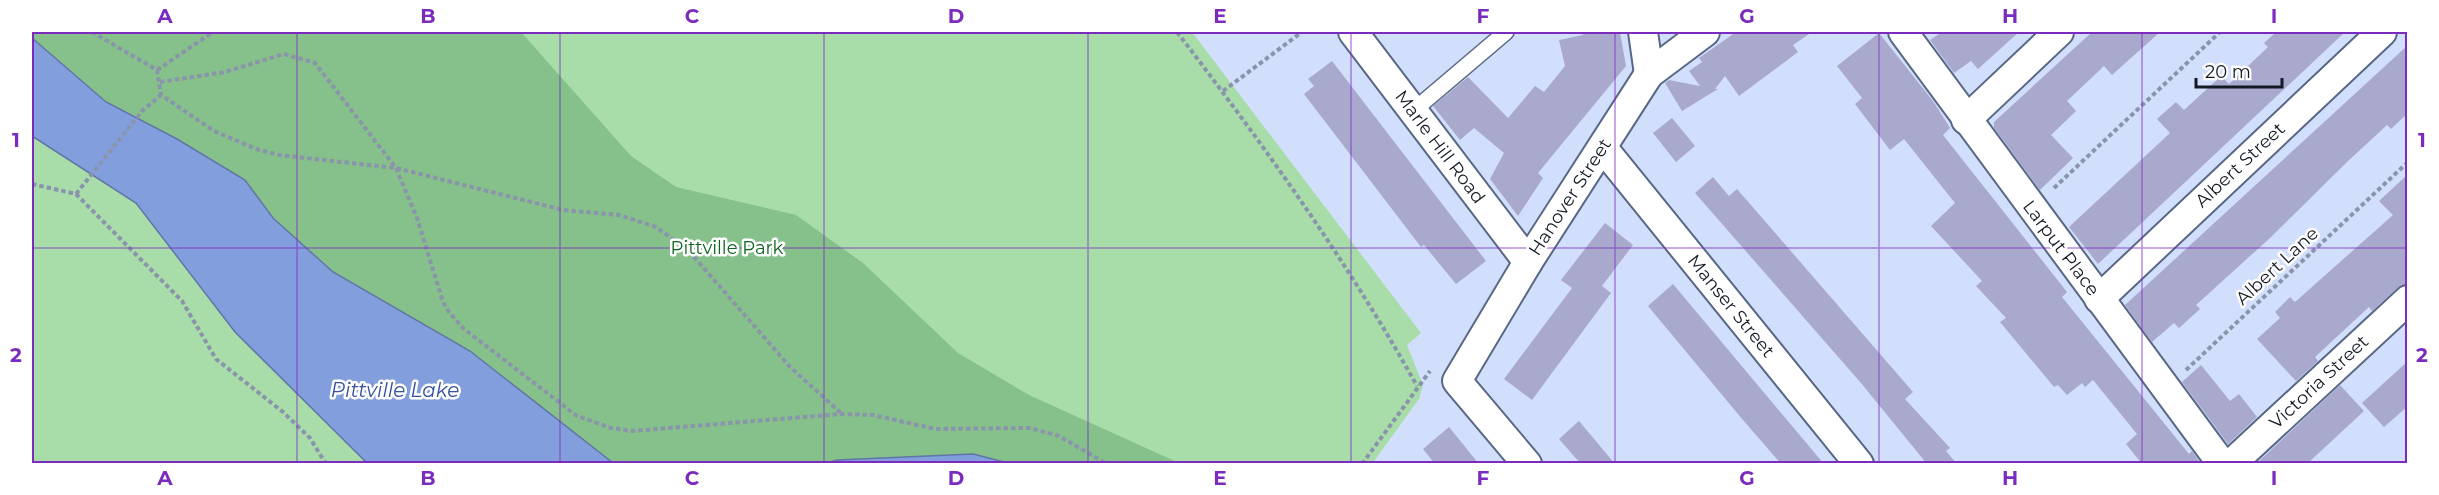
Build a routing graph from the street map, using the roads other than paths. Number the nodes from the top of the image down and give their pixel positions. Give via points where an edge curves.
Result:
1 (1353, 32) edge
2 (1506, 32) edge
3 (1642, 32) edge
4 (1705, 32) edge
5 (1903, 32) edge
6 (2059, 32) edge
7 (2382, 32) edge
8 (1649, 74) junction
9 (1413, 111) junction
10 (1966, 120) junction
11 (1603, 148) junction
12 (1528, 262) junction
13 (2099, 299) junction
14 (2408, 300) edge
15 (1527, 464) edge
16 (1859, 464) edge
17 (2222, 464) edge
18 (2231, 464) edge

1 - 9 street, Marle Hill Road
2 - 9 lane
3 - 8 street
4 - 8 street, Hanover Street
5 - 10 street, Larput Place
6 - 10 street
7 - 13 street, Albert Street
8 - 11 street, Hanover Street
9 - 12 street, Marle Hill Road
10 - 13 street, Larput Place
11 - 12 street, Hanover Street
11 - 16 street, Manser Street
12 - 15 street, Hanover Street via 1457,381
13 - 17 street, Larput Place
14 - 18 street, Victoria Street

